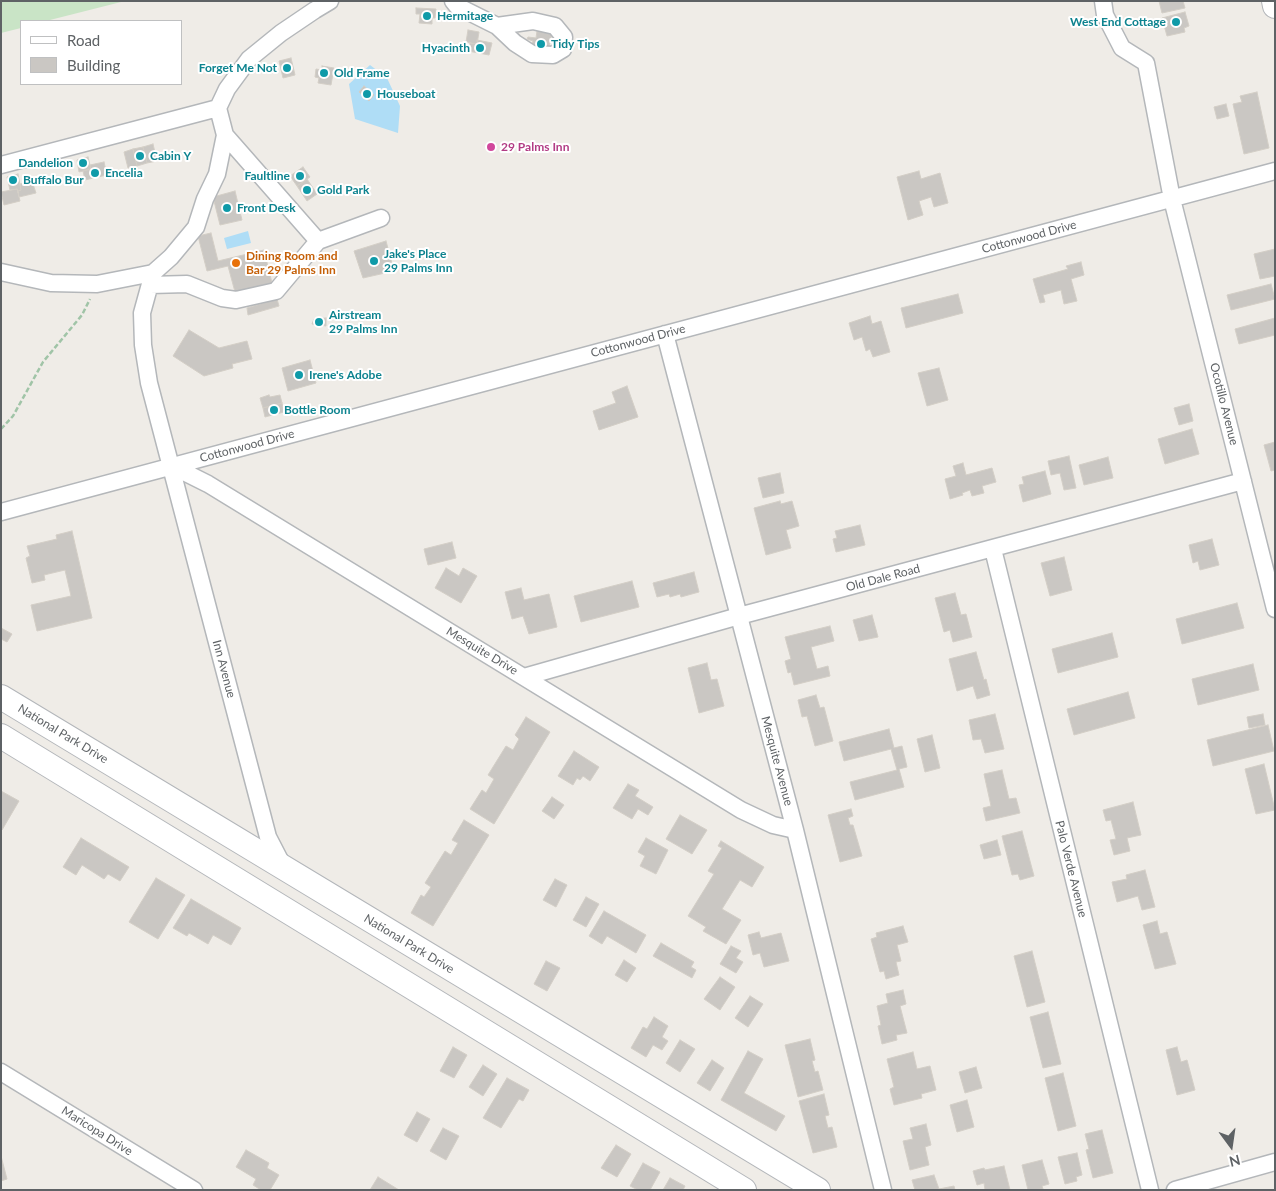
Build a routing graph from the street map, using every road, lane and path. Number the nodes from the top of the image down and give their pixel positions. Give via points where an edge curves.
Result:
1 (330, 1) edge
2 (453, 1) edge
3 (1103, 1) edge
4 (1274, 1) edge
5 (1275, 6) edge
6 (497, 26) dead end
7 (218, 108) junction
8 (225, 135) junction
9 (1, 165) edge
10 (1275, 171) edge
11 (1172, 199) junction
12 (381, 218) dead end
13 (318, 241) junction
14 (1, 272) edge
15 (151, 279) junction
16 (97, 284) junction
17 (665, 334) junction
18 (1, 429) edge
19 (172, 466) junction
20 (1243, 481) junction
21 (1, 512) edge
22 (993, 549) junction
23 (1275, 609) edge
24 (739, 616) junction
25 (524, 677) junction
26 (1, 697) edge
27 (1, 736) edge
28 (795, 830) junction
29 (284, 868) junction
30 (268, 900) junction
31 (1, 1072) edge
32 (1275, 1162) edge
33 (194, 1190) edge
34 (744, 1190) edge
35 (818, 1190) edge
36 (883, 1190) edge
37 (1150, 1190) edge
38 (1175, 1190) edge

1 - 7 street via 281,33 249,59 227,89
2 - 6 street
3 - 11 street, Ocotillo Avenue via 1105,15 1122,48 1146,63
4 - 5 street
7 - 8 street
7 - 9 street
8 - 13 street
8 - 15 street via 217,174 204,199 196,227
10 - 11 street, Cottonwood Drive
11 - 17 street, Cottonwood Drive
11 - 20 street, Ocotillo Avenue
12 - 13 street
13 - 15 street via 276,291 236,300 187,284
14 - 16 street via 51,283
15 - 16 street
15 - 19 street, Inn Avenue via 142,313 142,346
16 - 18 path via 82,314 43,362 13,416
17 - 19 street, Cottonwood Drive
17 - 24 street, Mesquite Avenue
19 - 21 street, Cottonwood Drive
19 - 25 street, Mesquite Drive via 216,489
19 - 29 street, Inn Avenue via 268,837
20 - 22 street, Old Dale Road
20 - 23 street, Ocotillo Avenue
22 - 24 street, Old Dale Road
22 - 37 street, Palo Verde Avenue
24 - 25 street, Old Dale Road
24 - 28 street, Mesquite Avenue
25 - 28 street, Mesquite Drive via 741,810 773,825
26 - 29 street, National Park Drive
27 - 30 street
28 - 36 street, Mesquite Avenue
29 - 30 street
29 - 35 street, National Park Drive
30 - 34 street
31 - 33 street, Maricopa Drive
32 - 38 street

